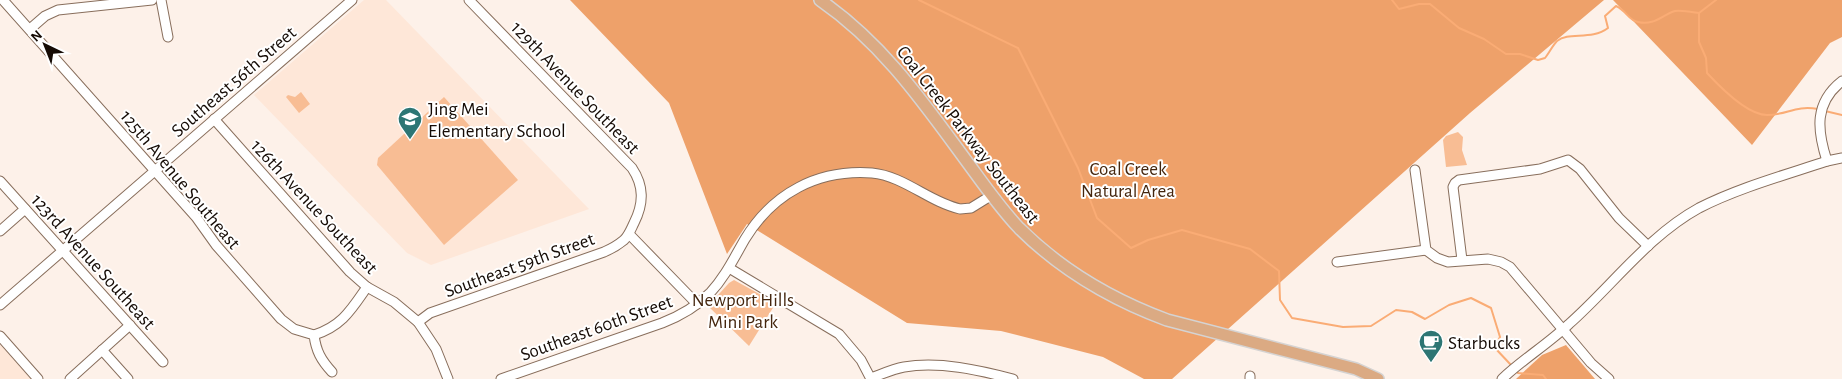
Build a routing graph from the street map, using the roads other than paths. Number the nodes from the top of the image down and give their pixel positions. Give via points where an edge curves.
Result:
1 (3, 0) edge
2 (152, 0) edge
3 (161, 0) edge
4 (352, 0) edge
5 (470, 0) edge
6 (820, 0) edge
7 (30, 30) junction
8 (168, 37) dead end
9 (1842, 81) edge
10 (214, 119) junction
11 (1842, 158) edge
12 (1827, 161) junction
13 (1415, 170) dead end
14 (154, 171) junction
15 (0, 181) edge
16 (992, 195) junction
17 (25, 209) junction
18 (0, 231) edge
19 (629, 234) junction
20 (1648, 246) junction
21 (63, 250) junction
22 (1426, 250) junction
23 (1462, 260) junction
24 (1337, 262) dead end
25 (729, 268) junction
26 (367, 288) junction
27 (697, 304) junction
28 (0, 305) edge
29 (418, 322) junction
30 (130, 325) junction
31 (1563, 330) junction
32 (314, 335) junction
33 (0, 336) edge
34 (102, 350) junction
35 (163, 362) dead end
36 (332, 372) dead end
37 (1502, 378) edge
38 (38, 379) edge
39 (70, 379) edge
40 (128, 379) edge
41 (448, 379) edge
42 (501, 379) edge
43 (871, 379) edge
44 (1013, 379) edge
45 (1378, 379) edge
46 (1609, 379) edge

1 - 7 street, 125th Avenue Southeast
2 - 7 street via 58,10 45,16
3 - 8 street
4 - 10 street, Southeast 56th Street
5 - 19 street, 129th Avenue Southeast via 632,168 640,184 642,202
6 - 16 main road, Coal Creek Parkway Southeast via 855,27 893,64
7 - 14 street, 125th Avenue Southeast
9 - 12 street via 1830,90 1819,125
10 - 14 street, Southeast 56th Street
10 - 26 street, 126th Avenue Southeast
11 - 12 street
12 - 20 street via 1705,206 1678,221
13 - 22 street
14 - 21 street, Southeast 56th Street
14 - 32 street, 125th Avenue Southeast via 281,319 294,329
15 - 17 street, 123rd Avenue Southeast
16 - 25 street, Southeast 60th Street via 971,208 960,209 886,176 862,173 818,178 797,187 771,207 753,228
16 - 45 main road, Coal Creek Parkway Southeast via 1018,227 1053,257 1095,286 1142,311 1356,369
17 - 18 street
17 - 21 street, 123rd Avenue Southeast
19 - 27 street
19 - 29 street, Southeast 59th Street via 604,252 430,313
20 - 23 street via 1619,218 1580,169 1568,160 1540,170 1455,183
20 - 31 street
21 - 28 street, Southeast 56th Street
21 - 30 street, 123rd Avenue Southeast
22 - 23 street via 1448,262
22 - 24 street
23 - 31 street via 1488,259 1510,267
25 - 27 street, Southeast 60th Street
25 - 43 street via 839,334 861,360
26 - 29 street, 126th Avenue Southeast via 394,302
26 - 32 street via 342,320
27 - 42 street, Southeast 60th Street via 678,317
29 - 41 street, 126th Avenue Southeast via 436,349
30 - 34 street
30 - 35 street, 123rd Avenue Southeast
31 - 37 street
31 - 46 street
32 - 36 street via 316,350
33 - 38 street
34 - 39 street
34 - 40 street
43 - 44 street via 906,367 974,369

